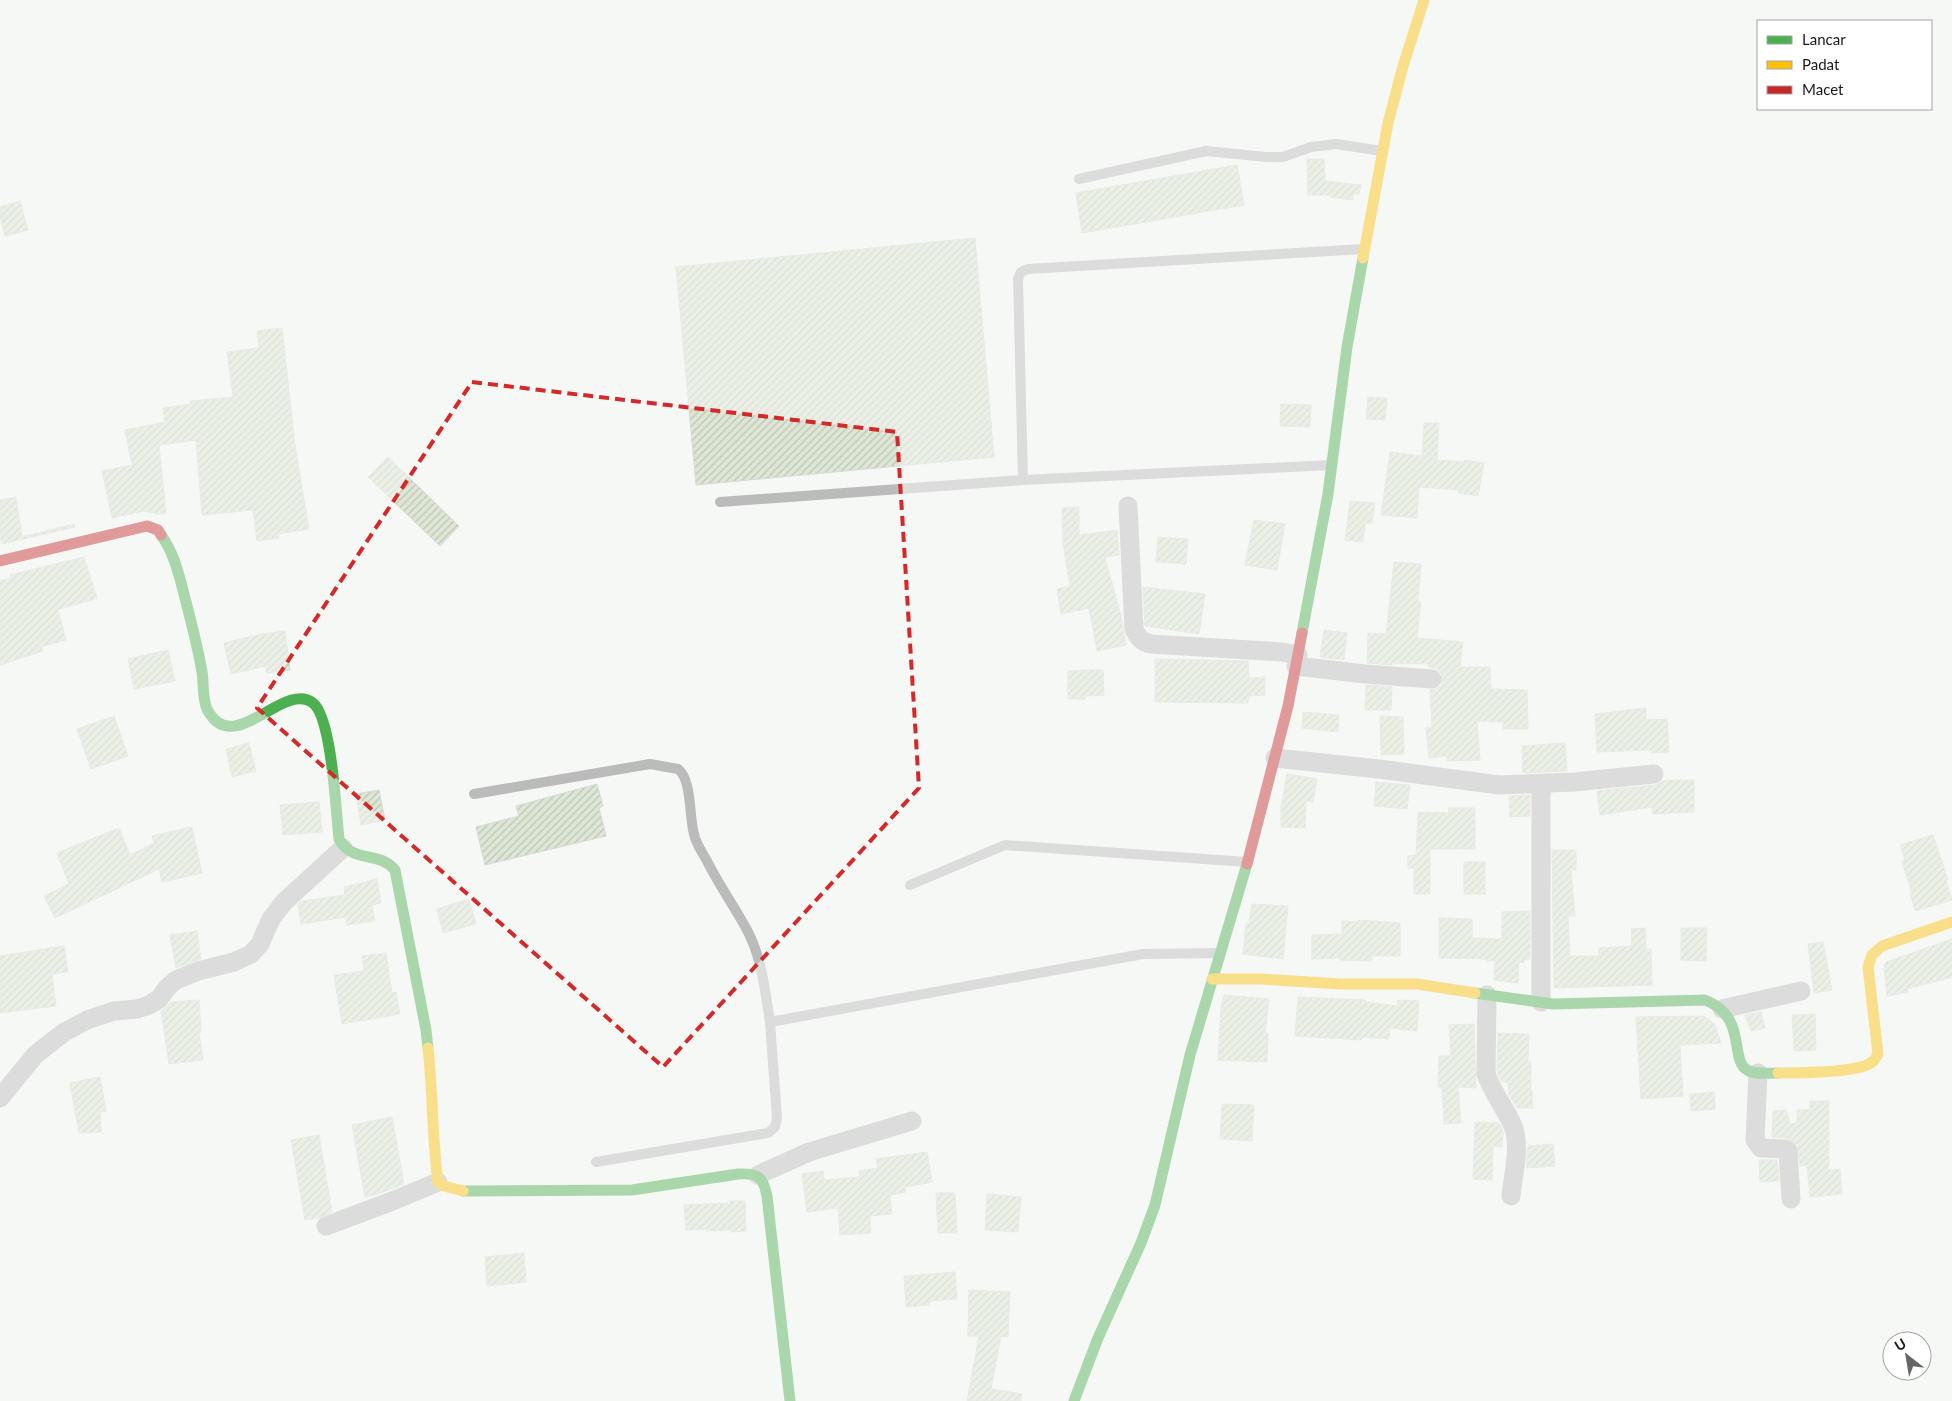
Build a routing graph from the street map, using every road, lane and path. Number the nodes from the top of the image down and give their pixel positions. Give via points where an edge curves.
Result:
1 (1424, 0) edge
2 (1383, 152) junction
3 (1079, 179) dead end
4 (1365, 249) junction
5 (1332, 465) junction
6 (1023, 480) junction
7 (720, 502) dead end
8 (1128, 506) dead end
9 (0, 561) edge
10 (1297, 660) junction
11 (1432, 679) dead end
12 (1275, 758) junction
13 (1654, 774) dead end
14 (1541, 784) junction
15 (474, 794) dead end
16 (342, 848) junction
17 (1248, 862) junction
18 (910, 885) dead end
19 (1952, 922) edge
20 (1222, 952) junction
21 (1212, 979) junction
22 (1802, 991) dead end
23 (1487, 994) junction
24 (1541, 1002) junction
25 (1722, 1009) junction
26 (770, 1022) junction
27 (1758, 1073) junction
28 (0, 1098) edge
29 (912, 1121) dead end
30 (596, 1162) dead end
31 (758, 1175) junction
32 (438, 1182) junction
33 (1511, 1196) dead end
34 (1791, 1199) dead end
35 (326, 1226) dead end
36 (790, 1401) edge
37 (1074, 1401) edge

1 - 2 street via 1403,66
2 - 3 lane via 1336,144 1310,147 1283,157 1206,151
2 - 4 street
4 - 5 street via 1347,347
4 - 6 lane via 1028,269 1021,272 1018,279
5 - 6 lane
5 - 10 street
6 - 7 lane
8 - 10 street via 1134,629 1143,642 1282,652
9 - 16 street via 147,526 158,530 168,544 179,575 201,664 205,702 217,722 238,726 301,698 314,702 319,710 328,739
10 - 11 street via 1365,674
10 - 12 street
12 - 14 street via 1499,785
12 - 17 street
13 - 14 street
14 - 24 street
15 - 26 lane via 650,764 678,768 685,777 696,843 754,945
16 - 28 street via 284,902 251,954 176,980 149,1005 114,1011 63,1033 35,1055
16 - 32 street via 358,855 387,860 395,870 426,1030
17 - 18 lane via 1006,845
17 - 20 street
19 - 27 street via 1882,946 1868,959 1878,1054 1871,1063 1821,1071
20 - 21 street
20 - 26 lane via 1143,954
21 - 23 street via 1417,984
21 - 37 street via 1190,1056 1155,1205
22 - 25 street
23 - 24 street
23 - 33 street via 1486,1074 1515,1137
24 - 25 street via 1705,1000
25 - 27 street via 1734,1026 1741,1063 1749,1071
26 - 30 lane via 778,1118 772,1130
27 - 34 street via 1755,1140 1761,1148 1788,1151
29 - 31 street via 809,1152
31 - 32 street via 738,1174 632,1190 463,1191
31 - 36 street via 766,1187
32 - 35 street

